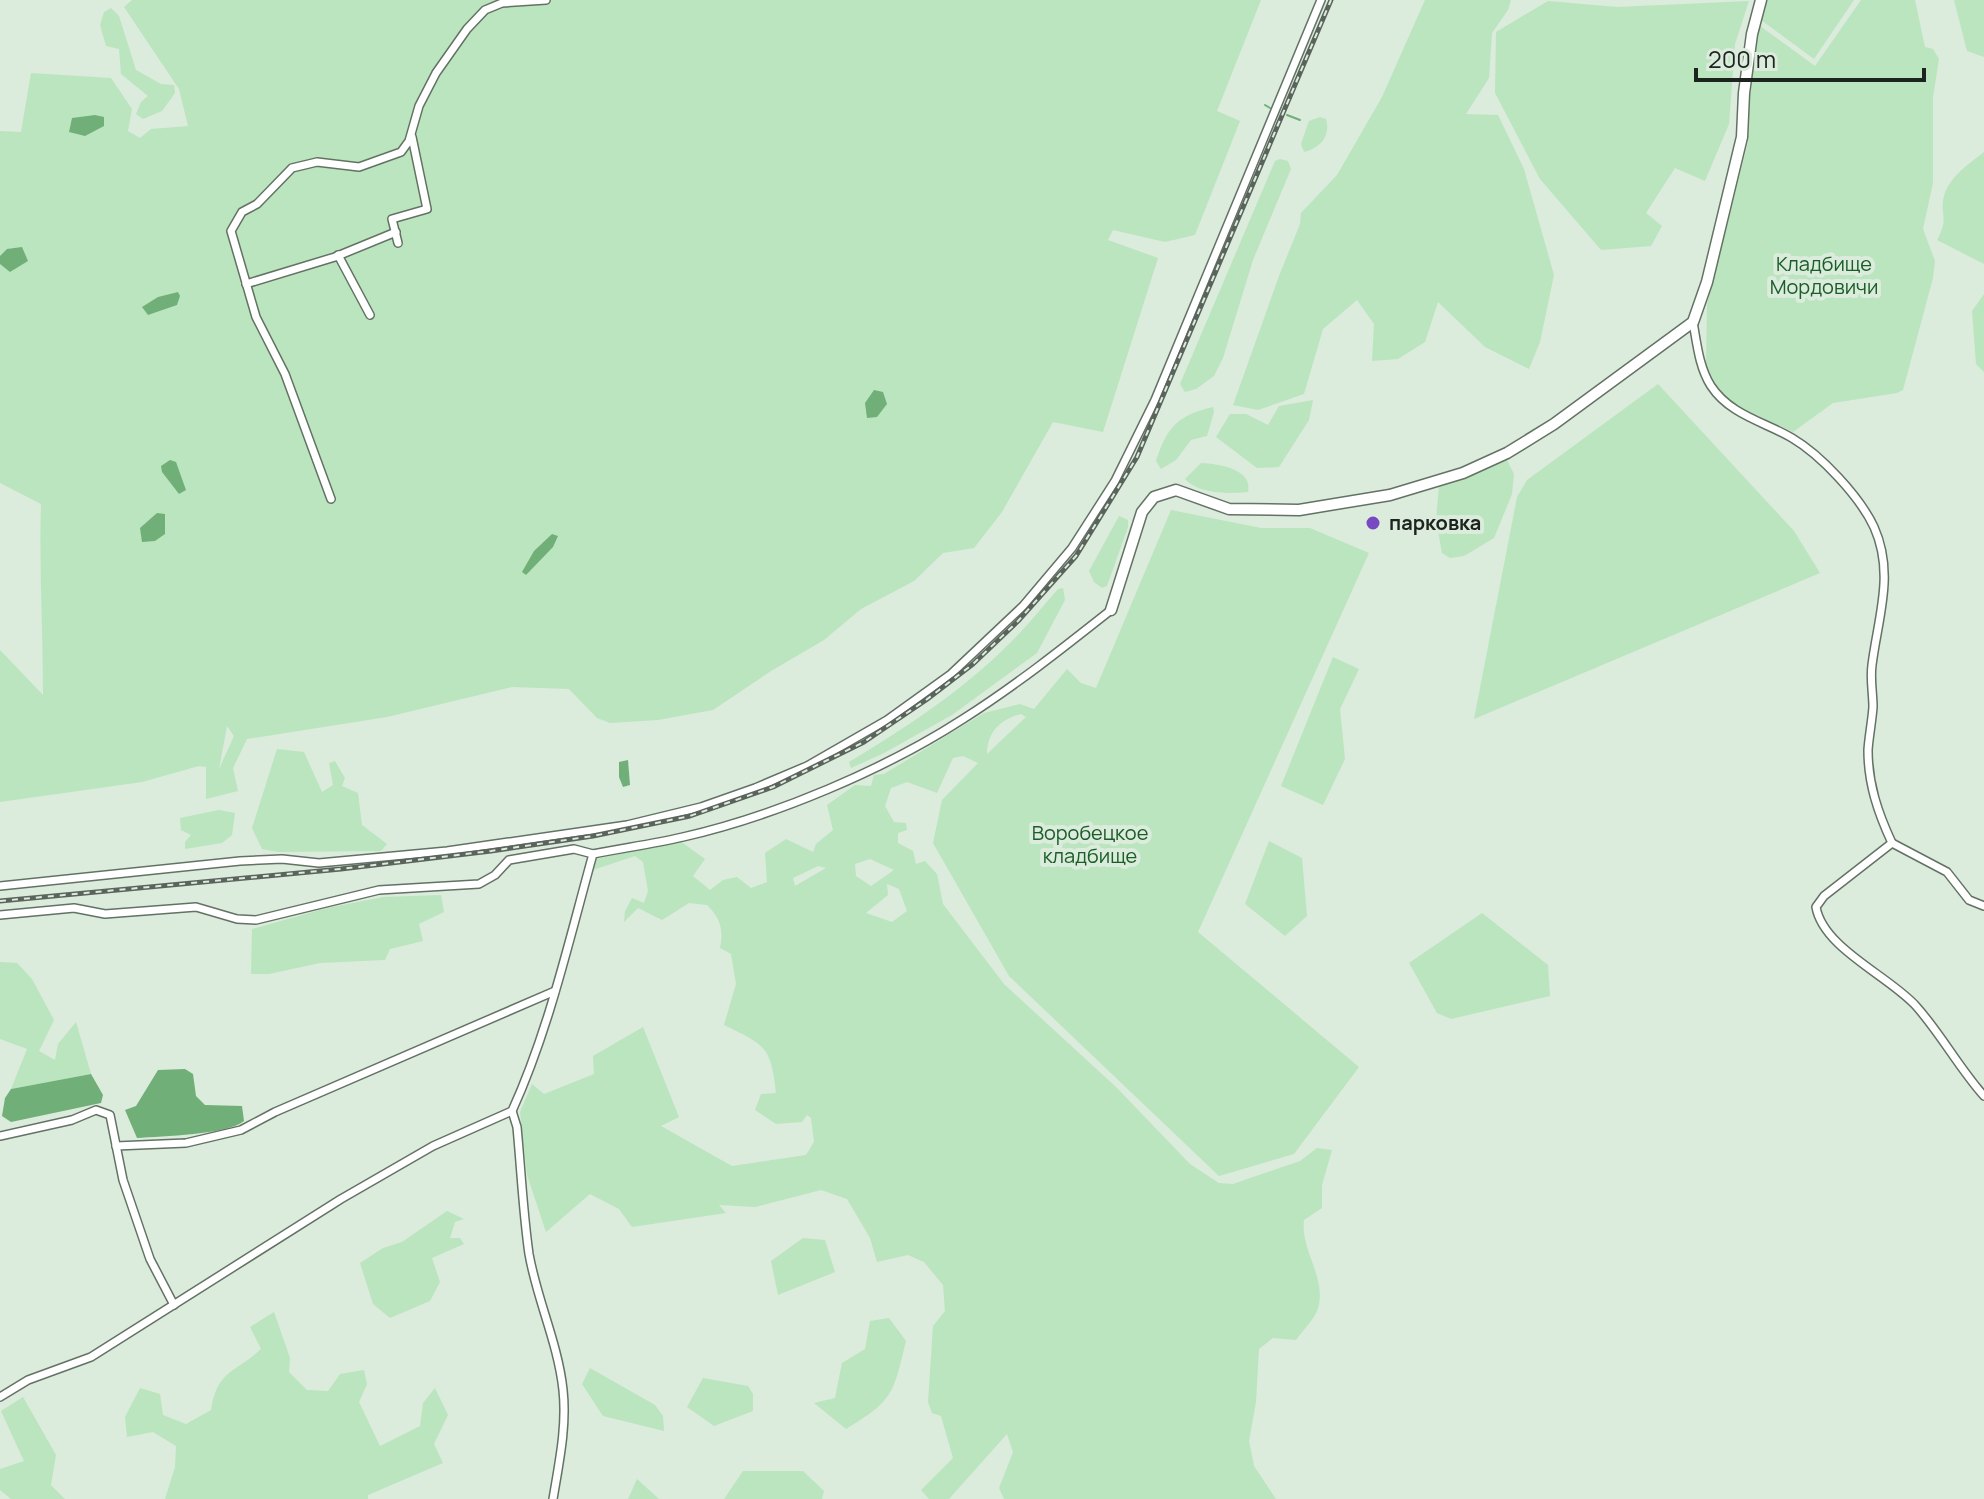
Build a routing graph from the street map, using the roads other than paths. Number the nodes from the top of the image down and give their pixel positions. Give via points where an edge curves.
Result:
1 (546, 0) edge
2 (1321, 0) edge
3 (1761, 0) edge
4 (412, 133) junction
5 (396, 232) junction
6 (398, 243) dead end
7 (338, 255) junction
8 (246, 284) junction
9 (370, 315) dead end
10 (1693, 322) junction
11 (331, 499) dead end
12 (1111, 610) joint
13 (1892, 843) junction
14 (593, 854) junction
15 (0, 886) edge
16 (1984, 906) edge
17 (0, 915) edge
18 (555, 991) junction
19 (1984, 1096) edge
20 (512, 1111) junction
21 (0, 1136) edge
22 (116, 1146) junction
23 (174, 1305) junction
24 (0, 1397) edge
25 (553, 1499) edge

1 - 4 street via 502,3 485,10 436,73
2 - 15 street via 1155,400 1115,481 1072,548 1023,606 951,674 887,720 807,766 755,788 627,825 319,863 240,861
3 - 10 street via 1750,49 1742,137
4 - 5 street via 427,209 392,219
4 - 8 street via 401,152 359,167 317,162 292,168 242,212 231,231
5 - 6 street
5 - 7 street
7 - 8 street
7 - 9 street
8 - 11 street
10 - 12 street via 1554,424 1463,473 1390,495 1299,510 1229,509 1176,490 1154,497 1142,512
10 - 13 street via 1701,366 1713,388 1731,408 1813,452 1858,502 1877,537 1886,573 1872,667 1868,749 1871,787
12 - 14 street via 961,720 876,767 775,809 685,837
13 - 16 street via 1947,872 1969,900
13 - 19 street via 1824,896 1816,907 1818,922 1916,1005
14 - 17 street via 574,849 509,860 479,884 379,890 256,920 196,907
14 - 18 street
18 - 20 street
18 - 22 street via 241,1130 186,1143
20 - 23 street via 433,1146
20 - 25 street via 529,1254 564,1393
21 - 22 street via 96,1110 110,1115
22 - 23 street via 150,1259
23 - 24 street via 91,1357 28,1380

